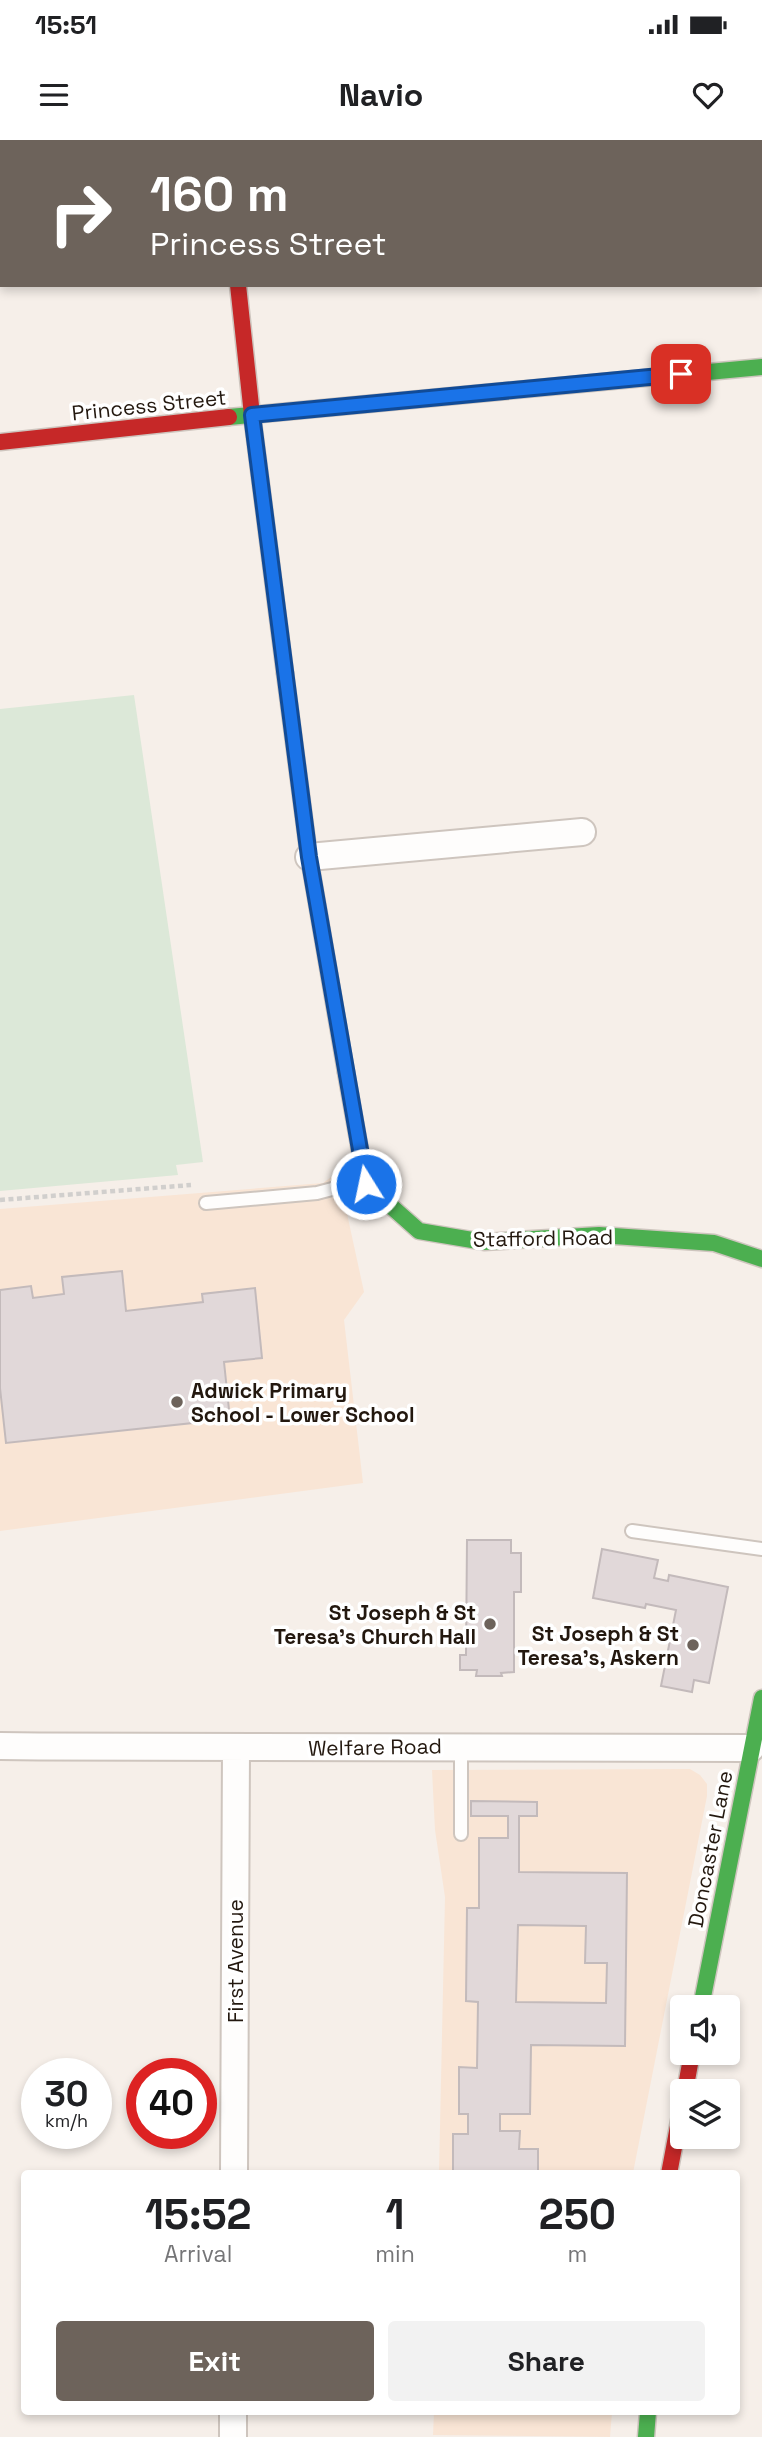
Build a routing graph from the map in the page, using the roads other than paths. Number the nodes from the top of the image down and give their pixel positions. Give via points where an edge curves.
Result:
1 (238, 287) edge
2 (762, 366) edge
3 (252, 415) junction
4 (0, 442) edge
5 (582, 832) dead end
6 (309, 857) junction
7 (362, 1162) junction
8 (206, 1203) dead end
9 (762, 1259) edge
10 (632, 1531) dead end
11 (762, 1549) edge
12 (762, 1698) edge
13 (0, 1746) edge
14 (461, 1746) junction
15 (751, 1748) junction
16 (236, 1749) junction
17 (461, 1835) dead end
18 (703, 1995) edge
19 (674, 2149) edge
20 (234, 2170) edge
21 (670, 2170) edge
22 (233, 2415) edge
23 (648, 2415) edge
24 (233, 2437) edge
25 (646, 2437) edge

1 - 3 street, Stafford Road
2 - 3 street, Princess Street
3 - 4 street, Princess Street
3 - 6 street, Stafford Road
5 - 6 street
6 - 7 street, Stafford Road
7 - 8 lane via 336,1188 317,1193
7 - 9 street, Stafford Road via 366,1184 419,1231 484,1242 599,1235 714,1243
10 - 11 lane
12 - 15 street, Doncaster Lane
13 - 16 street, Welfare Road
14 - 15 street, Welfare Road
14 - 16 street, Welfare Road
14 - 17 lane
15 - 18 street, Doncaster Lane
16 - 20 street, First Avenue
19 - 21 street
22 - 24 street
23 - 25 street

